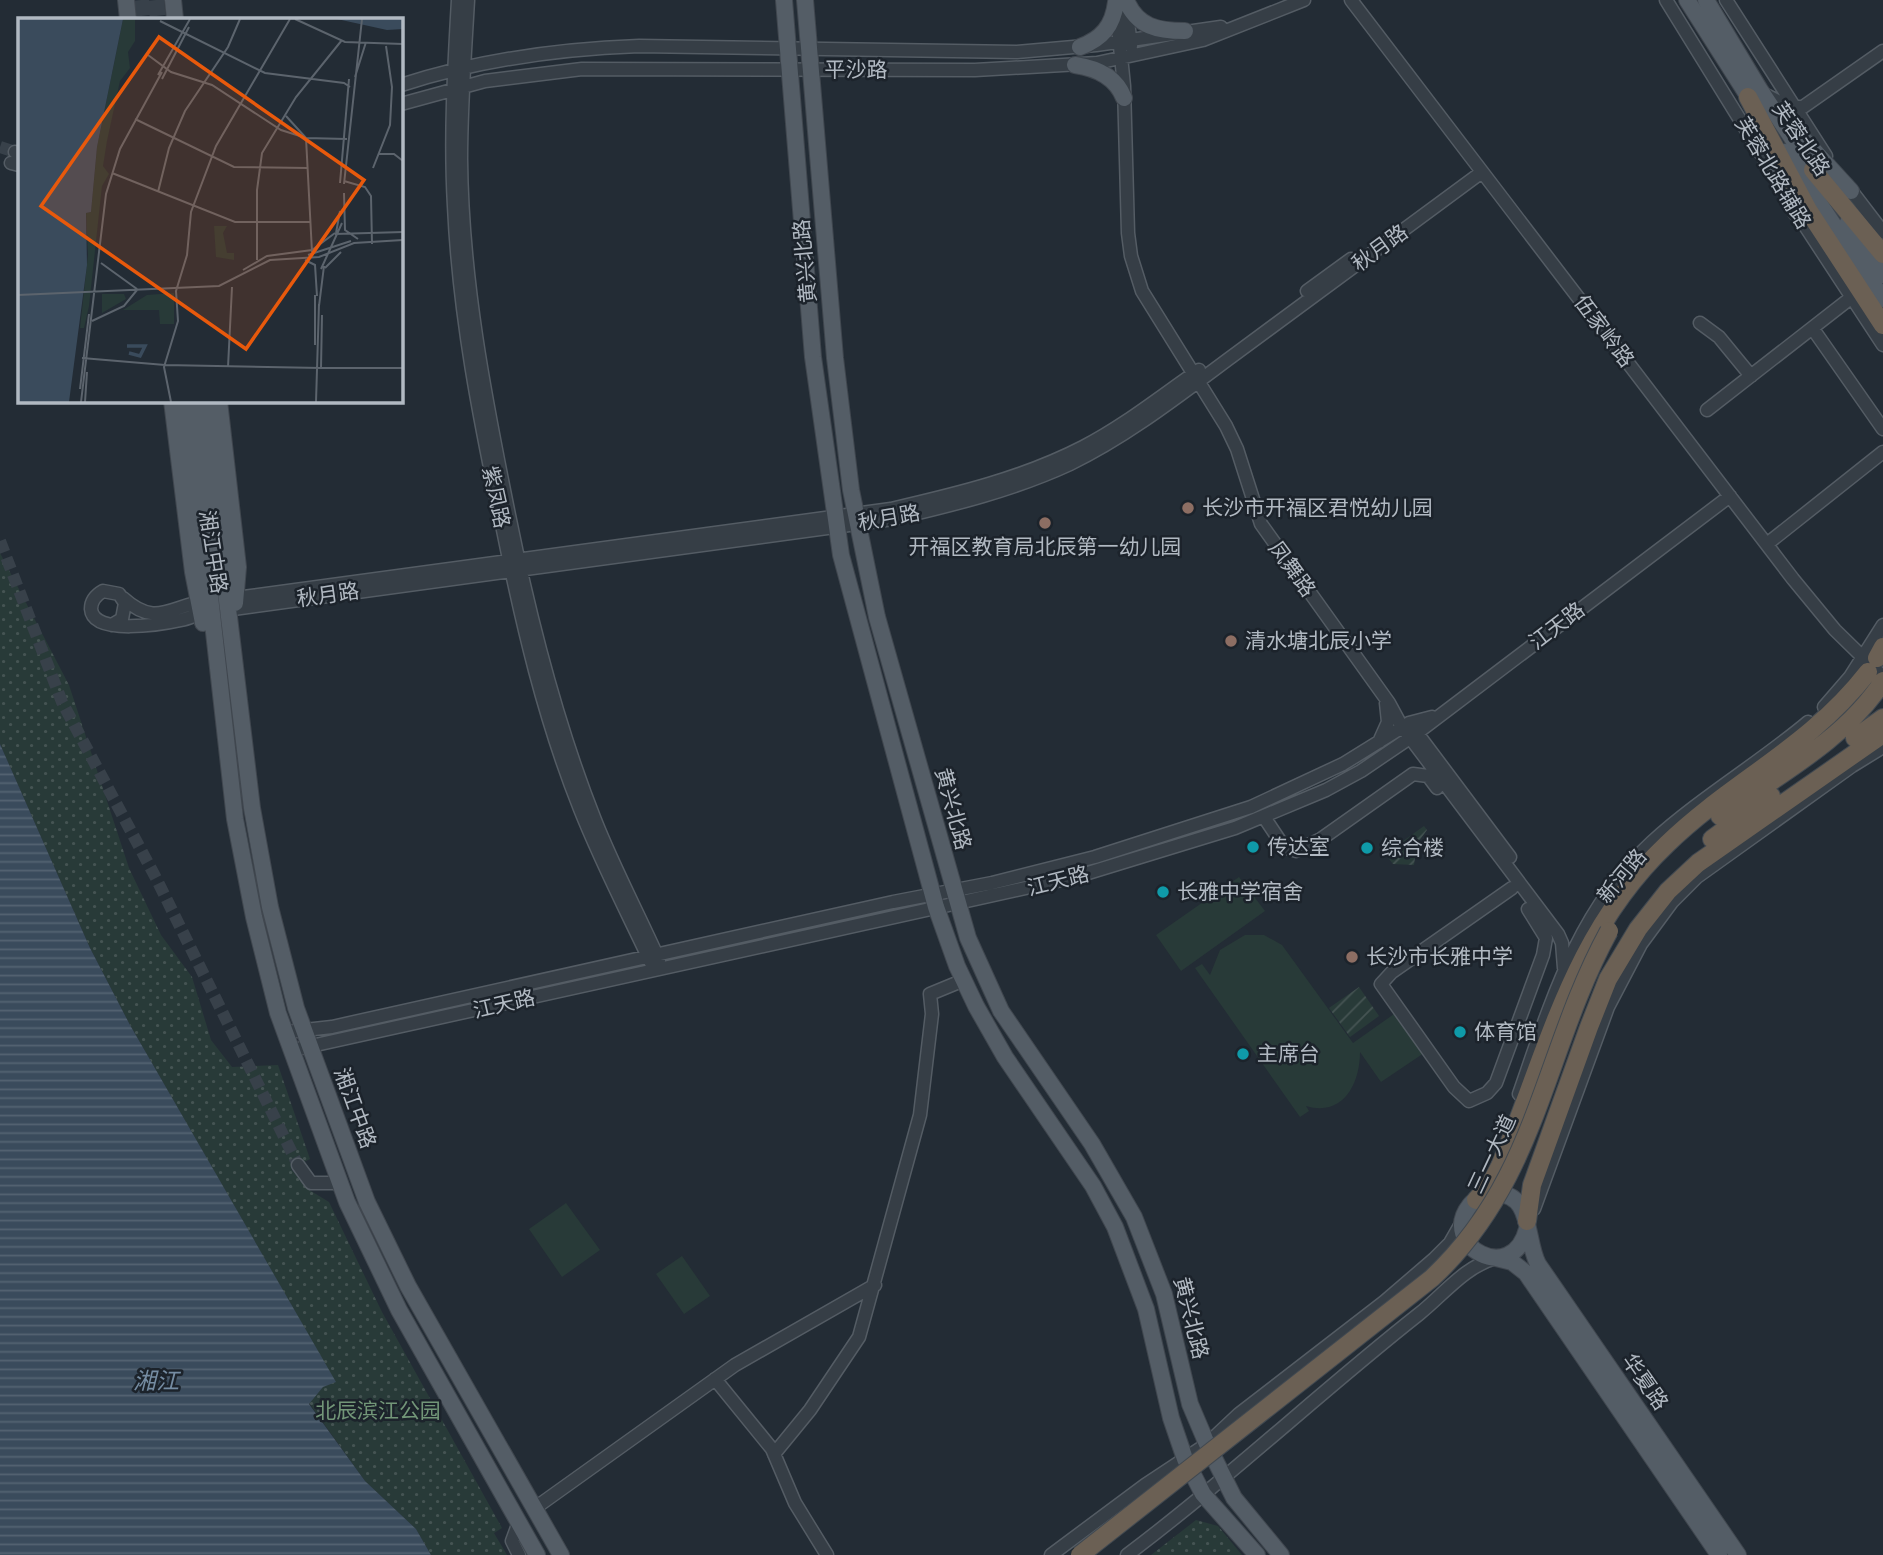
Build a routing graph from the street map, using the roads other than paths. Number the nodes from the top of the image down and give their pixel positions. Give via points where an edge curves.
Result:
1 (126, 0) edge
2 (173, 0) edge
3 (458, 0) edge
4 (468, 0) edge
5 (784, 0) edge
6 (805, 0) edge
7 (1291, 0) edge
8 (1304, 0) edge
9 (1351, 0) edge
10 (1666, 0) edge
11 (1687, 0) edge
12 (1706, 0) edge
13 (1726, 0) edge
14 (1119, 1) edge
15 (128, 18) edge
16 (175, 18) edge
17 (1185, 31) junction
18 (1126, 40) junction
19 (1080, 47) junction
20 (788, 50) junction
21 (809, 50) junction
22 (1883, 51) edge
23 (1127, 58) junction
24 (1883, 59) edge
25 (1075, 65) junction
26 (459, 68) junction
27 (789, 69) junction
28 (810, 69) junction
29 (402, 85) edge
30 (458, 87) junction
31 (1750, 91) junction
32 (1124, 98) junction
33 (1726, 98) junction
34 (402, 104) edge
35 (1793, 107) junction
36 (1809, 131) junction
37 (1480, 169) junction
38 (1813, 170) junction
39 (1851, 191) junction
40 (1796, 213) junction
41 (1883, 232) edge
42 (1883, 254) edge
43 (1883, 275) edge
44 (1852, 297) junction
45 (1883, 299) edge
46 (1700, 324) dead end
47 (1883, 325) edge
48 (1813, 329) junction
49 (1883, 345) edge
50 (1751, 376) junction
51 (1197, 377) junction
52 (172, 402) edge
53 (188, 402) edge
54 (203, 402) edge
55 (219, 402) edge
56 (1707, 410) dead end
57 (1883, 429) edge
58 (1883, 452) edge
59 (1728, 494) junction
60 (856, 520) junction
61 (835, 523) junction
62 (1767, 544) junction
63 (514, 565) junction
64 (123, 598) junction
65 (232, 603) junction
66 (205, 607) junction
67 (112, 625) junction
68 (1883, 625) edge
69 (1876, 665) edge
70 (1380, 690) junction
71 (1883, 718) edge
72 (1432, 722) junction
73 (1410, 730) junction
74 (1883, 734) edge
75 (1883, 747) edge
76 (1369, 749) junction
77 (1429, 749) junction
78 (1380, 760) junction
79 (1430, 766) junction
80 (1264, 817) junction
81 (1672, 839) junction
82 (1698, 863) junction
83 (1658, 878) junction
84 (1512, 888) junction
85 (956, 897) junction
86 (935, 901) junction
87 (1628, 914) junction
88 (1589, 931) junction
89 (1622, 954) junction
90 (652, 955) junction
91 (1564, 968) junction
92 (658, 969) junction
93 (964, 980) junction
94 (306, 1028) junction
95 (288, 1032) junction
96 (310, 1046) junction
97 (293, 1050) junction
98 (298, 1165) tunnel mouth
99 (340, 1183) junction
100 (1470, 1206) junction
101 (1527, 1225) junction
102 (1496, 1258) junction
103 (874, 1285) junction
104 (715, 1379) junction
105 (1207, 1444) junction
106 (774, 1454) junction
107 (1185, 1460) junction
108 (1223, 1479) junction
109 (1203, 1494) junction
110 (534, 1507) junction
111 (519, 1522) junction
112 (519, 1555) edge
113 (537, 1555) edge
114 (561, 1555) edge
115 (827, 1555) edge
116 (1051, 1555) edge
117 (1080, 1555) edge
118 (1096, 1555) edge
119 (1127, 1555) edge
120 (1256, 1555) edge
121 (1281, 1555) edge
122 (1719, 1555) edge
123 (1738, 1555) edge

1 - 15 main road
2 - 16 main road
3 - 26 street, 紫凤路
4 - 26 street, 紫凤路
5 - 20 main road, 黄兴北路
6 - 21 main road, 黄兴北路
7 - 17 street, 平沙路 via 1231,24
8 - 23 street, 平沙路 via 1203,40
9 - 37 street, 伍家岭路
10 - 33 street, 芙蓉北路辅路
11 - 31 main road, 芙蓉北路
12 - 31 main road, 芙蓉北路
13 - 35 street
14 - 17 main road via 1147,26
14 - 18 street, 凤舞路
14 - 19 main road via 1112,23
17 - 18 street, 平沙路
18 - 19 street, 平沙路
18 - 23 street, 凤舞路
19 - 21 street, 平沙路 via 994,53
20 - 21 street, 平沙路
20 - 26 street, 平沙路 via 612,47
20 - 27 main road, 黄兴北路
21 - 28 main road, 黄兴北路
22 - 35 street via 1811,103
23 - 25 street, 平沙路
23 - 32 street, 凤舞路
24 - 36 street via 1815,109
25 - 28 street, 平沙路 via 1013,70
25 - 32 main road via 1111,79
26 - 29 street, 平沙路
26 - 30 street, 紫凤路
27 - 28 street, 平沙路
27 - 30 street, 平沙路 via 582,69
27 - 61 main road, 黄兴北路 via 813,357
28 - 60 main road, 黄兴北路 via 836,371
30 - 34 street, 平沙路
30 - 63 street, 紫凤路 via 471,302
31 - 33 street
31 - 35 street
31 - 38 main road, 芙蓉北路
31 - 39 main road
31 - 40 main road
31 - 45 main road, 芙蓉北路
31 - 47 highway via 1808,210
32 - 51 street, 凤舞路 via 1128,233 1135,275
33 - 40 street, 芙蓉北路辅路
35 - 36 street
36 - 39 street
37 - 51 street, 秋月路
37 - 59 street, 伍家岭路
38 - 42 highway
38 - 43 main road, 芙蓉北路
39 - 41 street
40 - 44 street, 芙蓉北路辅路
44 - 48 street
44 - 49 street, 芙蓉北路辅路
46 - 50 street via 1718,337
48 - 50 street
48 - 57 street
50 - 56 street
51 - 60 street, 秋月路 via 1113,440 1069,464 964,502
51 - 70 street, 凤舞路 via 1237,449 1261,524
52 - 66 main road, 湘江中路
53 - 66 main road, 湘江中路
54 - 65 main road, 湘江中路
55 - 65 main road, 湘江中路 via 238,567
58 - 62 street
59 - 62 street, 伍家岭路
59 - 72 street, 江天路
59 - 73 street, 江天路
60 - 61 street, 秋月路
60 - 85 main road, 黄兴北路 via 877,617
61 - 63 street, 秋月路
61 - 86 main road, 黄兴北路 via 857,621
62 - 69 street, 伍家岭路 via 1815,606
63 - 65 street, 秋月路
63 - 90 street, 紫凤路 via 595,820
64 - 66 street via 150,615
64 - 67 street via 125,614
64 - 67 street via 108,590 92,603 96,620
65 - 66 street, 秋月路
65 - 94 main road, 湘江中路 via 244,744 261,858 280,950
66 - 67 street via 184,620
66 - 95 main road, 湘江中路 via 251,904 278,1013
68 - 69 street, 新河路
69 - 81 highway via 1832,715
69 - 83 highway, 三一大道 via 1861,709 1703,829
69 - 88 street, 新河路 via 1649,844 1610,888
70 - 73 street, 凤舞路
70 - 76 street via 1388,707 1388,722 1382,737
71 - 83 highway, 三一大道
72 - 73 street, 江天路
72 - 77 street via 1426,738
73 - 76 street, 江天路
73 - 77 street, 凤舞路
73 - 78 street, 江天路
73 - 79 street, 凤舞路
74 - 82 highway
75 - 101 street via 1697,877 1654,925 1622,974 1608,1006
76 - 85 street, 江天路 via 1297,787 1208,822
77 - 88 street, 凤舞路 via 1562,927 1573,933
78 - 79 street via 1407,752
78 - 80 street, 江天路
79 - 91 street, 凤舞路 via 1558,934
80 - 84 street via 1284,847 1296,851 1321,839 1413,774 1428,776
80 - 85 street, 江天路 via 1101,870
81 - 83 highway
81 - 88 highway
82 - 83 highway
82 - 89 highway via 1658,903
83 - 87 highway, 三一大道
84 - 84 street via 1543,931 1544,955 1496,1083 1469,1101 1454,1087 1381,984
85 - 86 street, 江天路
85 - 105 main road, 黄兴北路 via 975,958 1001,1011 1103,1161 1134,1217 1161,1284 1190,1404
86 - 90 street, 江天路
86 - 92 street, 江天路
86 - 93 main road, 黄兴北路
87 - 88 highway
87 - 89 highway
87 - 117 highway, 三一大道, bridge via 1609,931 1581,986 1514,1168 1470,1238 1432,1278
87 - 118 highway, 三一大道 via 1596,979 1523,1173 1471,1253 1444,1281
88 - 91 street, 新河路
88 - 100 highway via 1500,1166
89 - 101 highway via 1589,1027 1532,1185
90 - 92 street, 紫凤路
90 - 94 street, 江天路 via 332,1027
91 - 100 street, 新河路 via 1495,1156
92 - 96 street, 江天路
93 - 103 street via 930,994 932,1013 920,1115
93 - 107 main road, 黄兴北路 via 1005,1057 1093,1186 1115,1227 1146,1309
94 - 95 street, 江天路
94 - 96 main road, 湘江中路
95 - 97 main road, 湘江中路
96 - 97 street, 江天路
96 - 110 main road, 湘江中路 via 367,1202
97 - 99 main road, 湘江中路
98 - 99 street via 311,1183
99 - 111 main road, 湘江中路 via 399,1310
100 - 101 main road via 1491,1194 1508,1196 1521,1206
100 - 102 main road via 1463,1231 1471,1248
100 - 105 street, 新河路 via 1450,1243 1425,1268
101 - 102 main road via 1520,1246
101 - 123 main road, 华夏路 via 1538,1264
102 - 108 street via 1470,1270
102 - 122 main road, 华夏路 via 1527,1273
103 - 104 street
103 - 106 street via 859,1337
104 - 106 street
104 - 110 street
105 - 107 street, 新河路
105 - 108 main road, 黄兴北路
106 - 115 street via 795,1503
107 - 109 main road, 黄兴北路
107 - 116 street, 新河路
108 - 109 street
108 - 121 main road, 黄兴北路
109 - 119 street
109 - 120 main road, 黄兴北路
110 - 114 main road, 湘江中路
111 - 112 street via 512,1541
111 - 113 main road, 湘江中路

